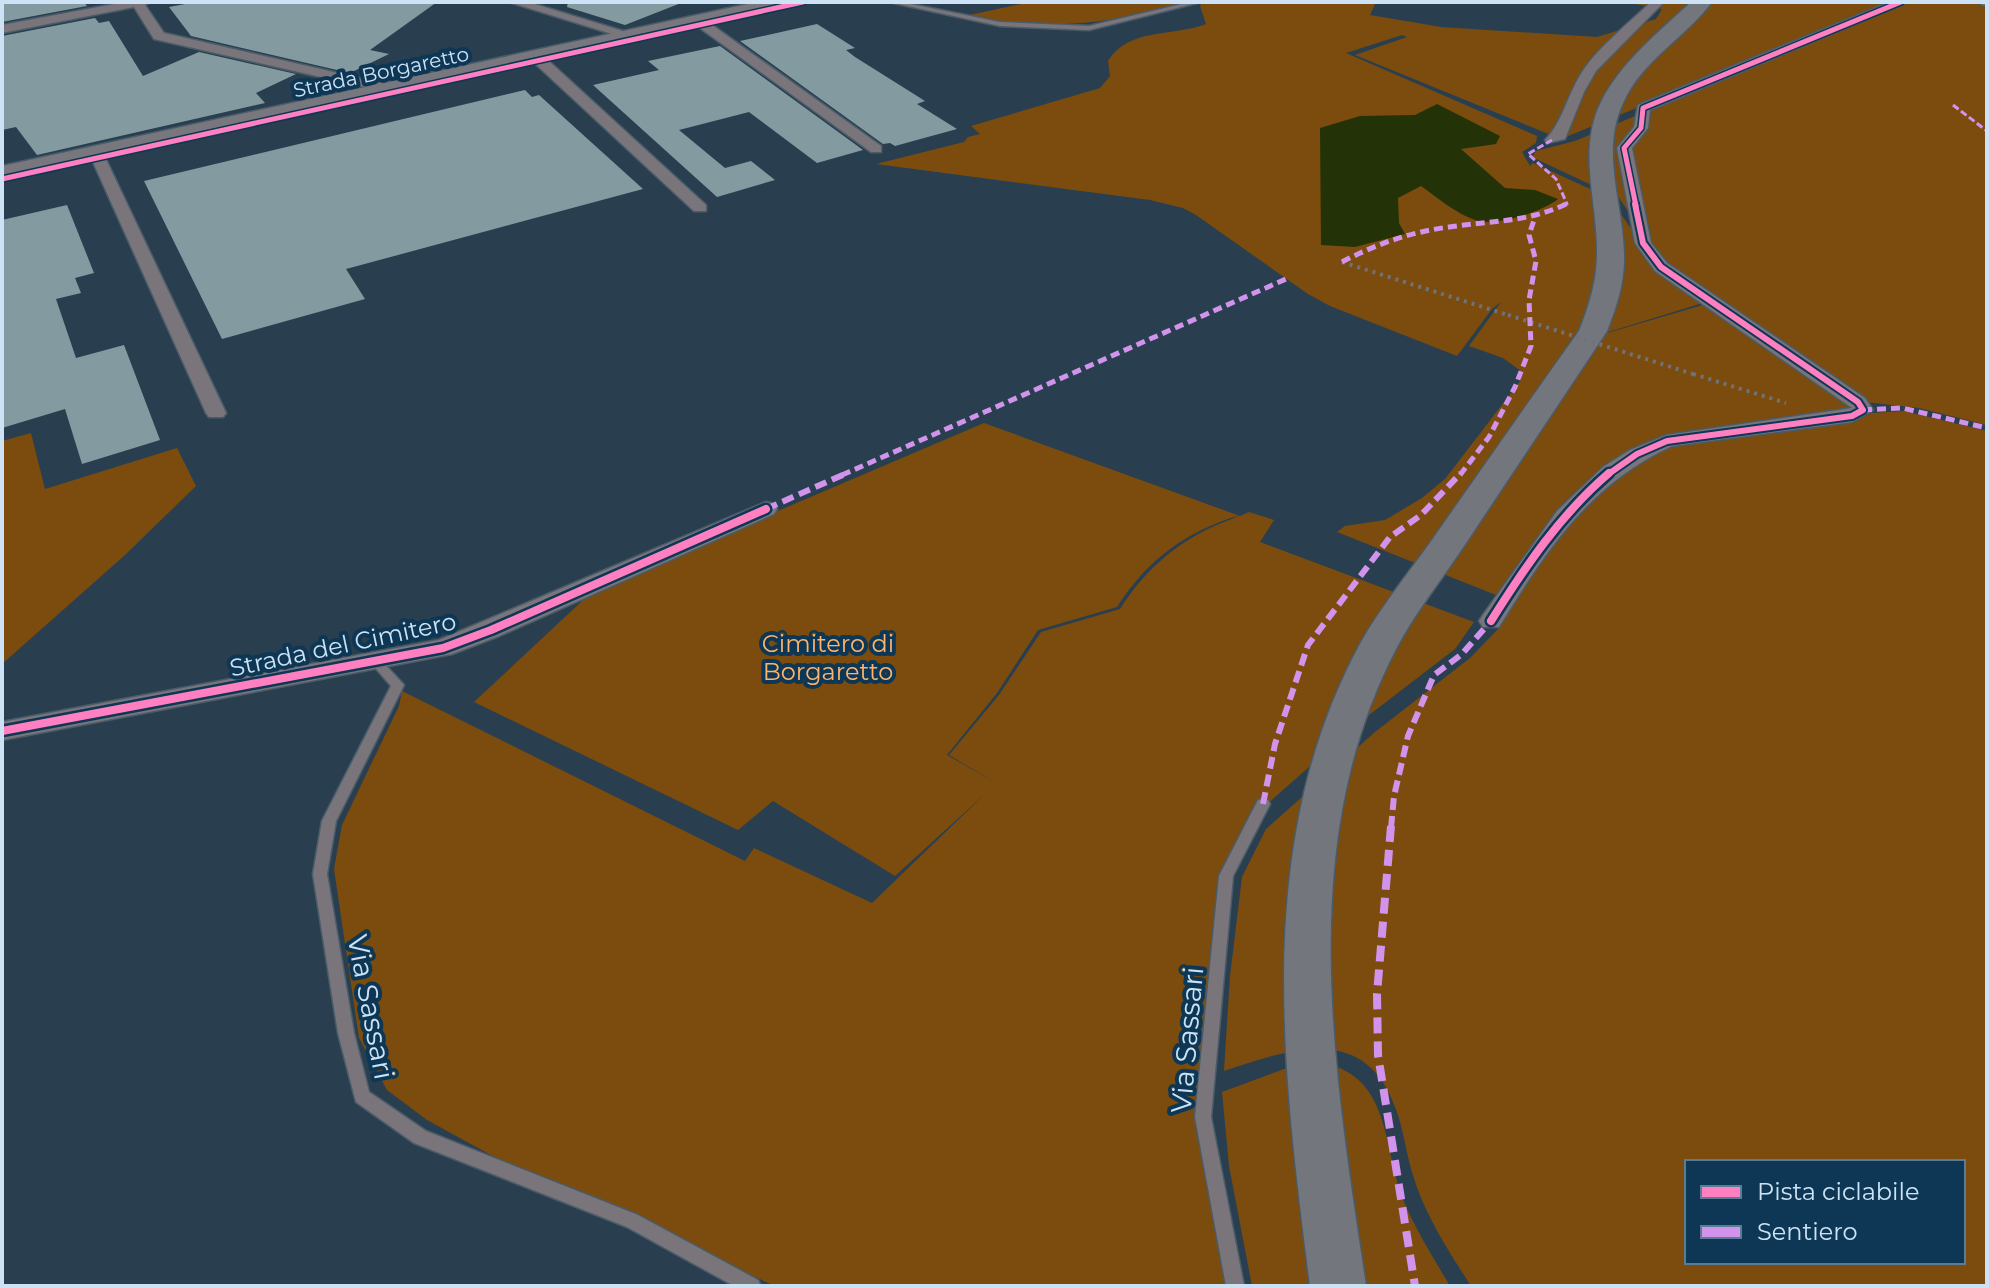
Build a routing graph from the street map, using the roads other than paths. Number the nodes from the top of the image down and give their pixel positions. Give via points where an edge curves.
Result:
1 (139, 2) edge
2 (515, 2) edge
3 (892, 2) edge
4 (1198, 2) edge
5 (1658, 2) edge
6 (1702, 2) edge
7 (1901, 2) edge
8 (770, 3) edge
9 (697, 20) junction
10 (2, 29) edge
11 (630, 35) junction
12 (534, 55) junction
13 (386, 88) junction
14 (1552, 140) dead end
15 (876, 149) dead end
16 (95, 151) junction
17 (2, 173) edge
18 (700, 208) dead end
19 (216, 413) dead end
20 (766, 509) dead end
21 (1491, 621) dead end
22 (377, 663) junction
23 (2, 731) edge
24 (1263, 804) dead end
25 (752, 1286) edge
26 (1235, 1286) edge
27 (1338, 1286) edge

1 - 10 street
1 - 13 street, Strada Borgaretto via 159,36
2 - 11 street
3 - 4 lane via 1000,24 1089,28
5 - 14 street via 1591,69 1560,136
6 - 27 main road via 1626,80 1606,115 1600,171 1611,263 1593,331 1379,644 1332,760 1315,837 1305,993 1310,1078
7 - 21 street via 1643,108 1641,128 1624,148 1643,243 1661,267 1863,410 1852,416 1667,441 1642,450 1607,473 1558,521
8 - 9 street, Strada Borgaretto
9 - 11 street, Strada Borgaretto
9 - 15 street
11 - 12 street, Strada Borgaretto
12 - 13 street, Strada Borgaretto
12 - 18 street
13 - 16 street, Strada Borgaretto
16 - 17 street, Strada Borgaretto
16 - 19 street
20 - 22 street, Strada del Cimitero via 491,630
22 - 23 street, Strada del Cimitero
22 - 25 lane, Via Sassari via 398,685 329,821 320,874 362,1097 420,1137 632,1221
24 - 26 lane, Via Sassari via 1226,876 1203,1117

